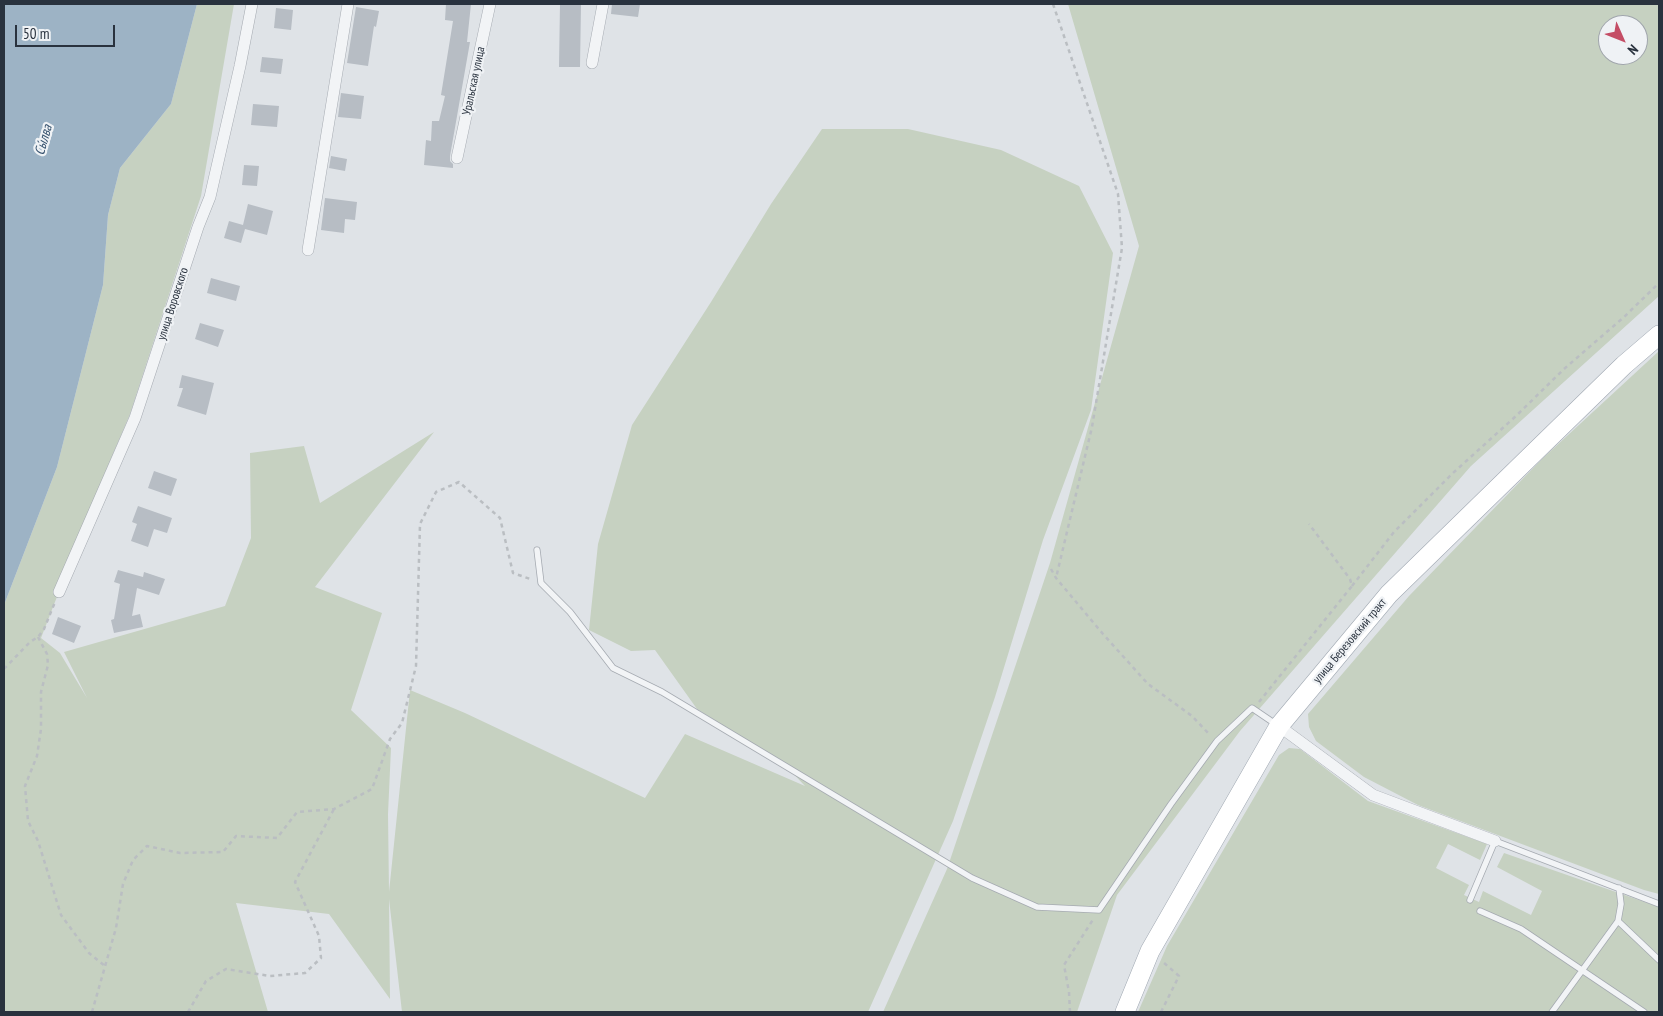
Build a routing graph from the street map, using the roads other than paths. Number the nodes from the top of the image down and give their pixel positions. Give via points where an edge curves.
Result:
1 (252, 4) edge
2 (348, 4) edge
3 (490, 4) edge
4 (603, 4) edge
5 (592, 63) dead end
6 (457, 158) dead end
7 (308, 250) dead end
8 (1659, 335) edge
9 (536, 550) dead end
10 (59, 592) road end
11 (1279, 726) junction
12 (1495, 841) junction
13 (1618, 888) junction
14 (1470, 900) dead end
15 (1659, 904) edge
16 (1480, 911) dead end
17 (1618, 921) junction
18 (1659, 960) edge
19 (1582, 970) junction
20 (1125, 1012) edge
21 (1552, 1012) edge
22 (1644, 1012) edge

1 - 10 street, улица Воровского via 210,197 135,418
2 - 7 street
3 - 6 street, Уральская улица
4 - 5 street
8 - 11 main road, улица Березовский тракт via 1624,365 1389,594
9 - 11 lane via 541,583 570,612 613,668 662,692 972,878 1037,907 1099,910 1217,741 1252,708
11 - 12 street via 1373,794
11 - 20 main road, улица Березовский тракт via 1150,951
12 - 13 lane
12 - 14 lane
13 - 15 lane
13 - 17 lane via 1621,904
16 - 19 lane via 1521,929
17 - 18 lane
17 - 19 lane
19 - 21 lane
19 - 22 lane

